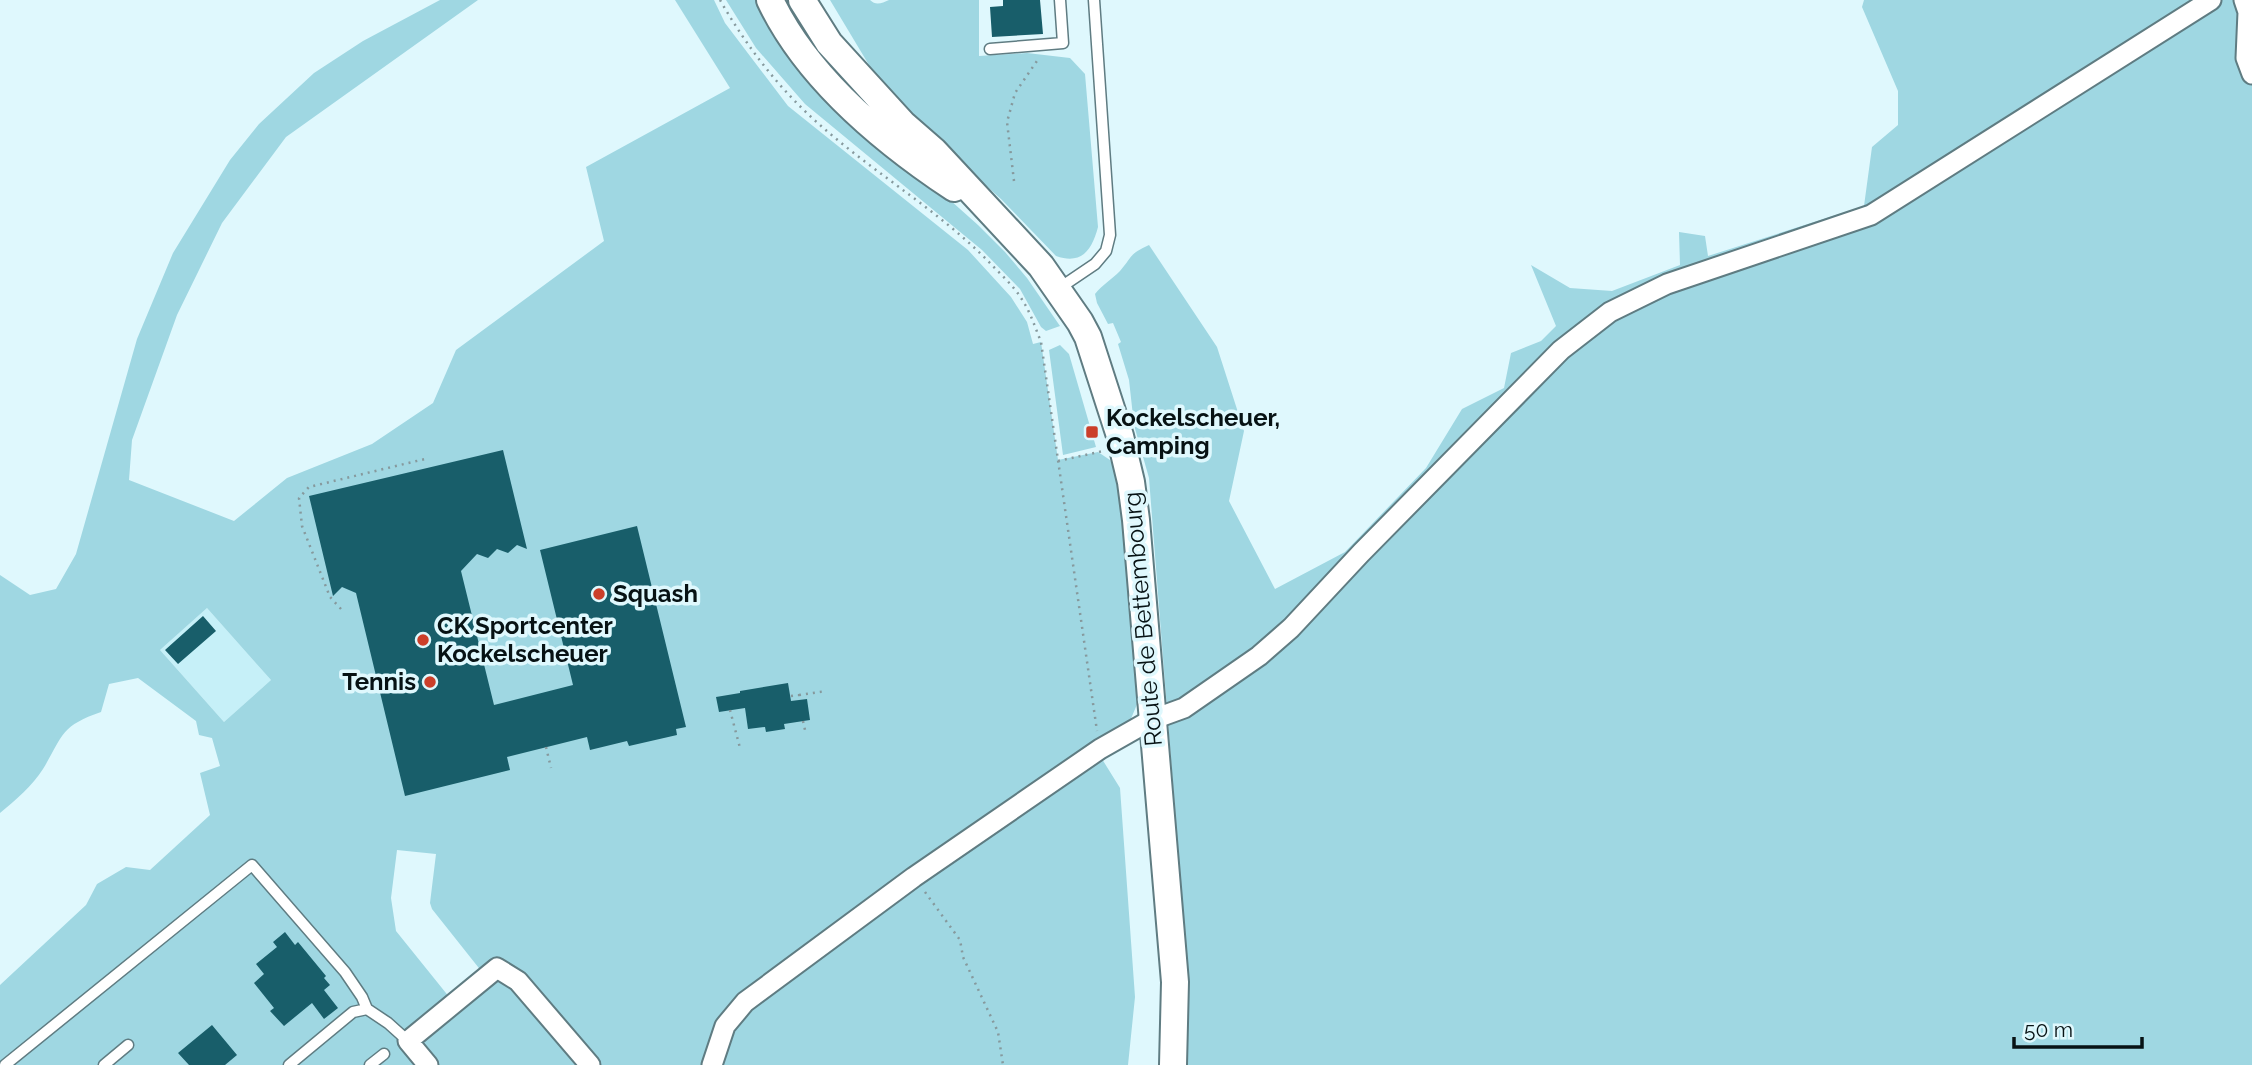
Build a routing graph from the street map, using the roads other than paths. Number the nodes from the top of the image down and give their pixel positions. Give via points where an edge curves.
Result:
1 (769, 0) edge
2 (802, 0) edge
3 (1059, 0) edge
4 (1094, 0) edge
5 (2211, 0) edge
6 (2244, 0) edge
7 (990, 49) dead end
8 (2252, 74) edge
9 (990, 213) junction
10 (1058, 289) junction
11 (1152, 720) junction
12 (367, 1009) junction
13 (408, 1041) junction
14 (128, 1045) dead end
15 (384, 1054) dead end
16 (5, 1065) edge
17 (104, 1065) edge
18 (289, 1065) edge
19 (370, 1065) edge
20 (428, 1065) edge
21 (590, 1065) edge
22 (712, 1065) edge
23 (1173, 1065) edge

1 - 9 main road, Route de Bettembourg via 798,48 828,83 920,166
2 - 9 main road, Route de Bettembourg via 829,43
3 - 7 lane via 1063,43
4 - 10 lane via 1110,234 1106,251 1095,264
5 - 11 street via 1871,215 1667,284 1610,312 1561,350 1292,628 1184,708
6 - 8 street via 2248,12 2246,58
9 - 10 main road, Route de Bettembourg
10 - 11 main road, Route de Bettembourg via 1088,337 1123,447 1136,520
11 - 22 street via 1100,749 914,877 745,1002 725,1026
11 - 23 main road, Route de Bettembourg via 1175,982
12 - 13 lane
12 - 16 lane via 345,972 252,865
12 - 18 lane via 354,1012
13 - 20 street
13 - 21 street via 497,968 518,981
14 - 17 lane
15 - 19 lane

